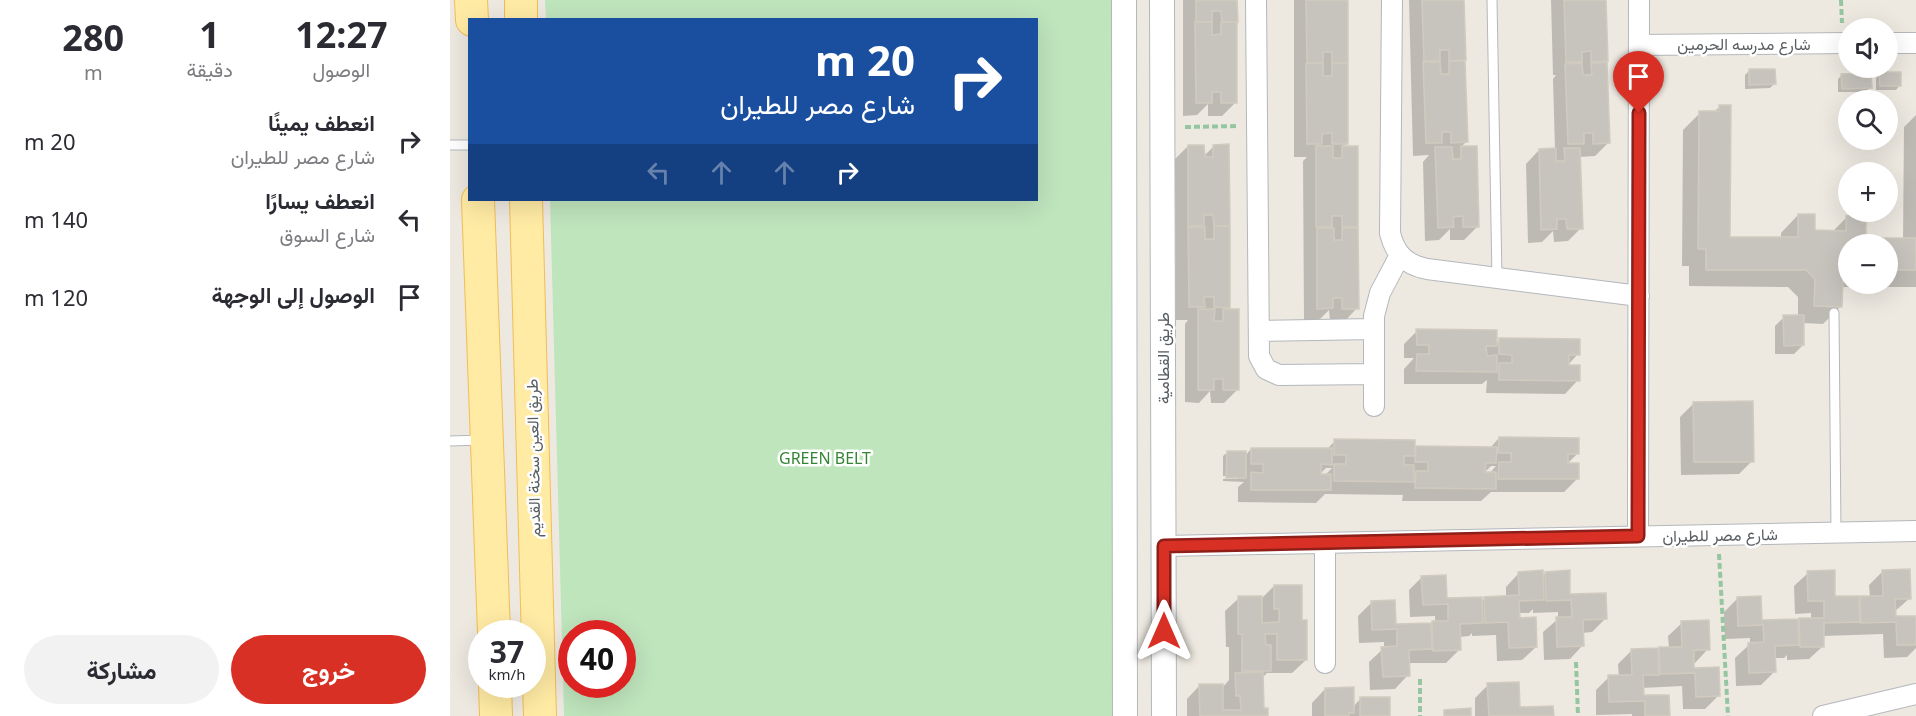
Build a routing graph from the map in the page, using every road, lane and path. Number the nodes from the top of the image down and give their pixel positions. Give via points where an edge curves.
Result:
1 (471, 0) edge
2 (521, 0) edge
3 (1124, 0) edge
4 (1162, 0) edge
5 (1256, 0) edge
6 (1392, 0) edge
7 (1492, 0) edge
8 (1639, 0) edge
9 (472, 18) edge
10 (521, 18) edge
11 (1898, 43) edge
12 (1916, 43) edge
13 (1838, 44) edge
14 (1639, 45) junction
15 (1257, 126) junction
16 (1162, 127) junction
17 (450, 145) edge
18 (468, 145) edge
19 (478, 201) edge
20 (526, 201) edge
21 (1400, 255) junction
22 (1497, 279) junction
23 (1639, 296) junction
24 (1834, 313) dead end
25 (1373, 328) junction
26 (1259, 331) junction
27 (1374, 374) junction
28 (1374, 406) dead end
29 (487, 440) junction
30 (450, 441) edge
31 (1916, 531) edge
32 (1836, 532) junction
33 (1718, 535) junction
34 (1638, 536) junction
35 (1325, 543) junction
36 (1164, 546) junction
37 (494, 620) edge
38 (1576, 662) dead end
39 (1325, 663) dead end
40 (1420, 679) dead end
41 (1916, 693) edge
42 (495, 698) edge
43 (1848, 713) edge
44 (496, 716) edge
45 (540, 716) edge
46 (1125, 716) edge
47 (1164, 716) edge
48 (1420, 716) edge
49 (1578, 716) edge
50 (1728, 716) edge
51 (1823, 716) edge

1 - 9 main road
2 - 10 main road
3 - 46 street
4 - 16 street, طريق القطامية
5 - 15 street
6 - 21 street via 1390,233
7 - 22 lane
8 - 14 street
11 - 12 street
13 - 14 street, شارع مدرسه الحرمين
14 - 23 street
15 - 16 path
15 - 26 street
16 - 36 street, طريق القطامية
17 - 18 lane
19 - 29 main road
20 - 45 main road, طريق العين سخنة القديم
21 - 22 street via 1417,267
21 - 25 street via 1376,304
22 - 23 street
23 - 34 street
24 - 32 lane
25 - 26 street
25 - 27 street
26 - 27 street via 1261,363 1272,374
27 - 28 street
29 - 30 lane
29 - 37 main road
31 - 32 street, شارع مصر للطيران
32 - 33 street, شارع مصر للطيران
33 - 34 street, شارع مصر للطيران
33 - 50 path
34 - 35 street, شارع مصر للطيران
35 - 36 street, شارع مصر للطيران
35 - 39 street
36 - 47 street, طريق القطامية
38 - 49 path
40 - 48 path
41 - 43 street
42 - 44 main road
43 - 51 street

